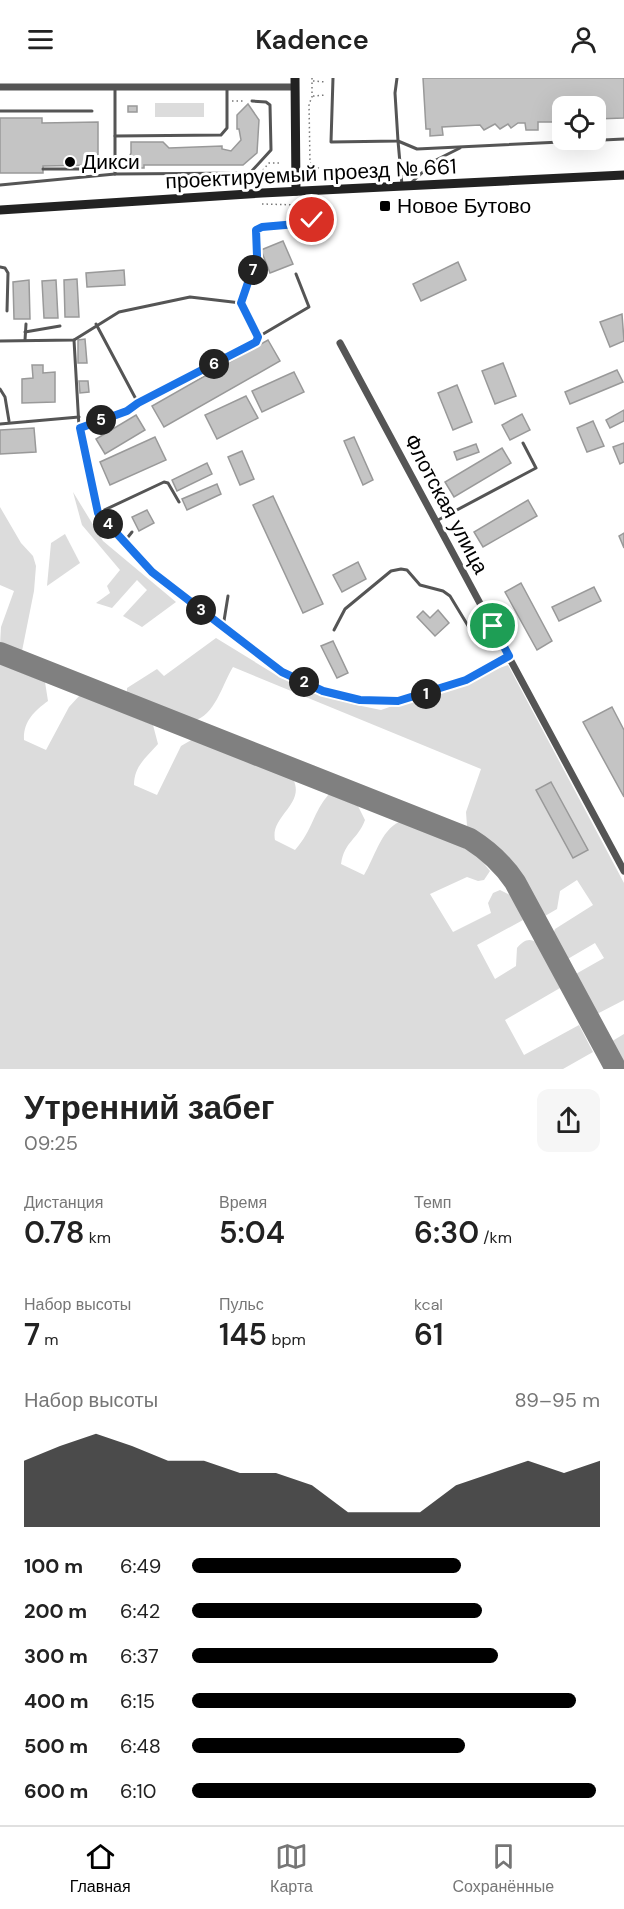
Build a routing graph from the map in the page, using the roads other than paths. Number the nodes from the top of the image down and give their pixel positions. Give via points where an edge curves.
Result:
1 (333, 78) edge
2 (397, 78) edge
3 (295, 83) edge
4 (0, 87) edge
5 (115, 87) junction
6 (227, 87) junction
7 (252, 101) road end
8 (0, 111) edge
9 (92, 111) dead end
10 (115, 136) junction
11 (624, 139) edge
12 (398, 141) junction
13 (461, 147) junction
14 (115, 169) junction
15 (43, 170) dead end
16 (115, 174) junction
17 (624, 175) edge
18 (0, 185) edge
19 (404, 186) junction
20 (313, 190) junction
21 (296, 191) junction
22 (0, 210) edge
23 (0, 267) edge
24 (297, 274) dead end
25 (241, 303) junction
26 (7, 311) dead end
27 (26, 324) dead end
28 (96, 324) junction
29 (60, 326) dead end
30 (25, 332) junction
31 (258, 337) junction
32 (74, 340) junction
33 (0, 341) edge
34 (25, 341) junction
35 (340, 343) dead end
36 (0, 389) edge
37 (138, 403) junction
38 (79, 417) junction
39 (9, 422) junction
40 (0, 424) edge
41 (80, 428) junction
42 (523, 443) dead end
43 (178, 502) dead end
44 (98, 513) junction
45 (436, 521) junction
46 (132, 532) dead end
47 (124, 542) junction
48 (228, 596) dead end
49 (493, 626) junction
50 (223, 628) junction
51 (333, 630) dead end
52 (509, 656) junction
53 (624, 872) edge

1 - 12 lane via 332,142
2 - 12 lane
3 - 6 street
3 - 21 main road
4 - 5 street
5 - 6 street
5 - 10 lane
6 - 10 lane via 226,128 220,135
7 - 16 lane via 270,105 272,146 250,173
8 - 9 lane
10 - 14 lane
11 - 13 lane
12 - 13 lane via 417,149
12 - 19 lane
13 - 19 lane via 436,160
14 - 15 lane
14 - 16 lane
16 - 18 lane
17 - 19 main road, проектируемый проезд № 661
19 - 20 main road, проектируемый проезд № 661
20 - 21 main road, проектируемый проезд № 661
20 - 25 lane via 313,214 308,223 256,230 257,256
21 - 22 main road, проектируемый проезд № 661
23 - 26 lane via 8,273
24 - 31 lane via 309,307
25 - 28 lane via 190,297 132,307
25 - 31 lane
27 - 30 lane
28 - 32 lane
28 - 37 lane
29 - 30 lane
30 - 34 lane
31 - 37 lane via 256,342
32 - 34 lane
32 - 38 lane
33 - 34 lane
35 - 45 street, Флотская улица
36 - 39 lane
37 - 41 lane
38 - 39 lane
38 - 41 lane
39 - 40 lane
41 - 44 lane
42 - 45 lane via 536,468
43 - 44 lane via 164,482
44 - 47 lane
45 - 49 street, Флотская улица
46 - 47 lane
47 - 50 lane via 152,572
48 - 50 lane
49 - 51 lane via 473,634 450,596 420,585 407,570 401,569 391,571 345,609
49 - 52 street, Флотская улица
50 - 52 lane via 282,672 323,691 360,700 398,701 432,692 466,680
52 - 53 street, Флотская улица

